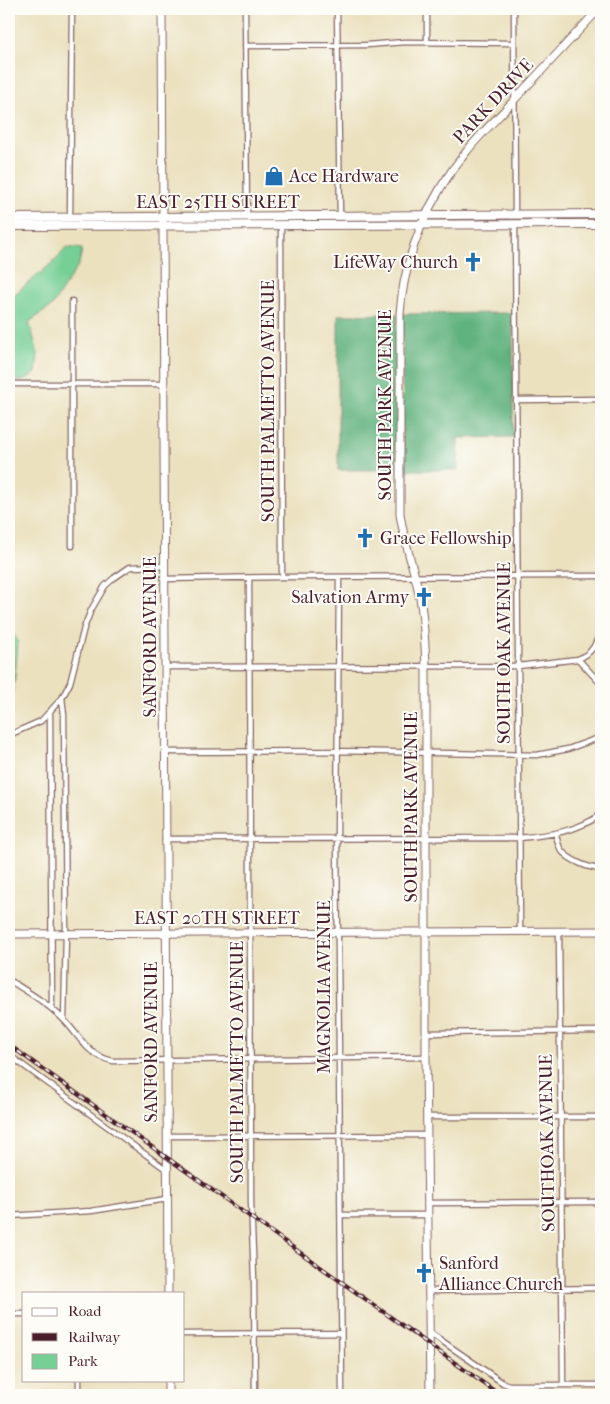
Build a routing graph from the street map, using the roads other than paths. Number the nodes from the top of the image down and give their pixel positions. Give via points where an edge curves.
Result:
1 (72, 9) edge
2 (162, 9) edge
3 (245, 9) edge
4 (337, 9) edge
5 (427, 9) edge
6 (514, 9) edge
7 (599, 9) edge
8 (427, 42) junction
9 (514, 43) junction
10 (246, 46) junction
11 (337, 46) junction
12 (514, 100) junction
13 (515, 215) junction
14 (601, 215) edge
15 (248, 216) junction
16 (296, 216) junction
17 (340, 216) junction
18 (427, 216) junction
19 (162, 217) junction
20 (70, 218) junction
21 (9, 220) edge
22 (422, 224) junction
23 (515, 224) junction
24 (561, 224) junction
25 (601, 224) edge
26 (264, 225) junction
27 (281, 225) junction
28 (9, 226) edge
29 (162, 226) junction
30 (72, 301) dead end
31 (15, 384) dead end
32 (71, 384) junction
33 (164, 384) junction
34 (601, 399) edge
35 (516, 400) junction
36 (72, 546) dead end
37 (164, 566) junction
38 (601, 576) edge
39 (282, 577) junction
40 (415, 577) junction
41 (517, 577) junction
42 (249, 578) junction
43 (339, 578) junction
44 (164, 579) junction
45 (601, 629) edge
46 (578, 659) junction
47 (250, 666) junction
48 (338, 666) junction
49 (426, 666) junction
50 (518, 666) junction
51 (164, 667) junction
52 (601, 684) edge
53 (62, 698) junction
54 (50, 712) junction
55 (9, 735) edge
56 (601, 737) edge
57 (338, 751) junction
58 (165, 752) junction
59 (250, 752) junction
60 (427, 753) junction
61 (518, 755) junction
62 (601, 814) edge
63 (556, 834) junction
64 (337, 838) junction
65 (426, 838) junction
66 (519, 838) junction
67 (165, 839) junction
68 (249, 839) junction
69 (601, 869) edge
70 (520, 931) junction
71 (559, 931) junction
72 (601, 931) edge
73 (250, 932) junction
74 (338, 932) junction
75 (426, 932) junction
76 (166, 933) junction
77 (9, 934) edge
78 (52, 934) junction
79 (66, 934) junction
80 (9, 980) edge
81 (52, 1009) junction
82 (64, 1020) junction
83 (559, 1031) junction
84 (601, 1031) edge
85 (426, 1033) junction
86 (9, 1056) edge
87 (426, 1057) junction
88 (338, 1058) junction
89 (250, 1059) junction
90 (166, 1061) junction
91 (427, 1117) junction
92 (560, 1117) junction
93 (601, 1117) edge
94 (427, 1134) junction
95 (340, 1135) junction
96 (167, 1136) junction
97 (251, 1136) junction
98 (167, 1170) junction
99 (167, 1199) junction
100 (561, 1202) junction
101 (601, 1202) edge
102 (428, 1203) junction
103 (341, 1215) junction
104 (428, 1215) junction
105 (9, 1216) edge
106 (561, 1288) junction
107 (601, 1288) edge
108 (430, 1291) junction
109 (168, 1292) edge
110 (9, 1314) edge
111 (22, 1314) edge
112 (429, 1332) junction
113 (341, 1333) junction
114 (185, 1334) edge
115 (255, 1334) junction
116 (79, 1382) edge
117 (168, 1382) edge
118 (521, 1385) junction
119 (564, 1385) junction
120 (601, 1385) edge
121 (80, 1395) edge
122 (168, 1395) edge
123 (255, 1395) edge
124 (342, 1395) edge
125 (430, 1395) edge
126 (521, 1395) edge

1 - 20 street
2 - 19 street, SANFORD AVENUE
3 - 10 street
4 - 11 street
5 - 8 street
6 - 9 street
7 - 12 street, PARK DRIVE
8 - 9 street
8 - 11 street
9 - 12 street
10 - 11 street
10 - 15 street
11 - 17 street
12 - 13 street
12 - 18 street, PARK DRIVE via 450,173
13 - 14 main road, EAST 25TH STREET
13 - 18 main road, EAST 25TH STREET
14 - 24 main road via 596,219 571,219
15 - 16 main road, EAST 25TH STREET
15 - 19 main road, EAST 25TH STREET
16 - 17 main road, EAST 25TH STREET
16 - 26 main road via 289,221 270,221
17 - 18 main road, EAST 25TH STREET
18 - 22 street, PARK DRIVE
19 - 20 main road, EAST 25TH STREET
19 - 29 street, SANFORD AVENUE
20 - 21 main road, EAST 25TH STREET
22 - 23 main road, EAST 25TH STREET
22 - 27 main road, EAST 25TH STREET
22 - 40 street, SOUTH PARK AVENUE via 403,283 400,314 400,514
23 - 24 main road, EAST 25TH STREET
23 - 35 street, SOUTH OAK AVENUE
24 - 25 main road
26 - 27 main road, EAST 25TH STREET
26 - 29 main road, EAST 25TH STREET
27 - 39 street, SOUTH PALMETTO AVENUE
28 - 29 main road, EAST 25TH STREET
29 - 33 street, SANFORD AVENUE
30 - 32 street
31 - 32 street
32 - 33 street
32 - 36 street
33 - 37 street, SANFORD AVENUE
34 - 35 street
35 - 41 street, SOUTH OAK AVENUE
37 - 44 street, SANFORD AVENUE
37 - 53 street via 130,567 105,586 84,628 70,683
38 - 41 street
39 - 42 street
39 - 43 street
40 - 41 street
40 - 43 street
40 - 49 street, SOUTH PARK AVENUE via 424,623
41 - 50 street, SOUTH OAK AVENUE
42 - 44 street
42 - 47 street, SOUTH PALMETTO AVENUE
43 - 48 street, MAGNOLIA AVENUE
44 - 51 street, SANFORD AVENUE
45 - 46 street via 592,651
46 - 50 street
46 - 52 street
47 - 48 street
47 - 51 street
47 - 59 street, SOUTH PALMETTO AVENUE
48 - 49 street
48 - 57 street, MAGNOLIA AVENUE
49 - 50 street
49 - 60 street, SOUTH PARK AVENUE
50 - 61 street, SOUTH OAK AVENUE
51 - 58 street, SANFORD AVENUE
53 - 54 street
53 - 79 street
54 - 55 street via 41,721
54 - 78 street
56 - 61 street via 554,753
57 - 59 street
57 - 60 street
57 - 64 street, MAGNOLIA AVENUE
58 - 59 street
58 - 67 street, SANFORD AVENUE
59 - 68 street, SOUTH PALMETTO AVENUE
60 - 61 street
60 - 65 street, SOUTH PARK AVENUE
61 - 66 street, SOUTH OAK AVENUE
62 - 63 street via 590,822
63 - 66 street
63 - 69 street via 562,851 587,866
64 - 65 street
64 - 68 street
64 - 74 street, MAGNOLIA AVENUE
65 - 66 street
65 - 75 street, SOUTH PARK AVENUE
66 - 70 street, SOUTH OAK AVENUE
67 - 68 street
67 - 76 street, SANFORD AVENUE
68 - 73 street, SOUTH PALMETTO AVENUE
70 - 71 street, EAST 20TH STREET
70 - 75 street, EAST 20TH STREET
71 - 72 street, EAST 20TH STREET
71 - 83 street, SOUTHOAK AVENUE
73 - 74 street, EAST 20TH STREET
73 - 76 street, EAST 20TH STREET
73 - 89 street, SOUTH PALMETTO AVENUE
74 - 75 street, EAST 20TH STREET
74 - 88 street, MAGNOLIA AVENUE
75 - 85 street, SOUTH PARK AVENUE
76 - 79 street, EAST 20TH STREET
76 - 90 street, SANFORD AVENUE
77 - 78 street, EAST 20TH STREET
78 - 79 street, EAST 20TH STREET
78 - 81 street
79 - 82 street
80 - 81 street
81 - 82 street
82 - 90 street via 81,1042 102,1059
83 - 84 street
83 - 85 street
83 - 92 street, SOUTHOAK AVENUE
85 - 87 street, SOUTH PARK AVENUE
86 - 98 street
87 - 88 street
87 - 91 street, SOUTH PARK AVENUE
88 - 89 street
88 - 95 street, MAGNOLIA AVENUE
89 - 90 street
89 - 97 street, SOUTH PALMETTO AVENUE
90 - 96 street, SANFORD AVENUE
91 - 92 street
91 - 94 street, SOUTH PARK AVENUE
92 - 93 street
92 - 100 street, SOUTHOAK AVENUE
94 - 95 street
94 - 102 street, SOUTH PARK AVENUE
95 - 97 street
95 - 103 street, MAGNOLIA AVENUE
96 - 97 street
96 - 98 street, SANFORD AVENUE
97 - 115 street, SOUTH PALMETTO AVENUE
98 - 99 street, SANFORD AVENUE
99 - 105 street via 90,1211
99 - 109 street, SANFORD AVENUE
100 - 101 street
100 - 102 street
100 - 106 street, SOUTHOAK AVENUE
102 - 104 street, SOUTH PARK AVENUE
103 - 104 street
103 - 113 street, MAGNOLIA AVENUE
104 - 108 street, SOUTH PARK AVENUE
106 - 107 street
106 - 108 street
106 - 119 street, SOUTHOAK AVENUE
108 - 112 street, SOUTH PARK AVENUE
110 - 111 street
112 - 118 street via 503,1383
112 - 125 street, SOUTH PARK AVENUE
113 - 115 street
113 - 124 street, MAGNOLIA AVENUE
114 - 115 street
115 - 123 street, SOUTH PALMETTO AVENUE
116 - 121 street
117 - 122 street
118 - 119 street
118 - 126 street
119 - 120 street

